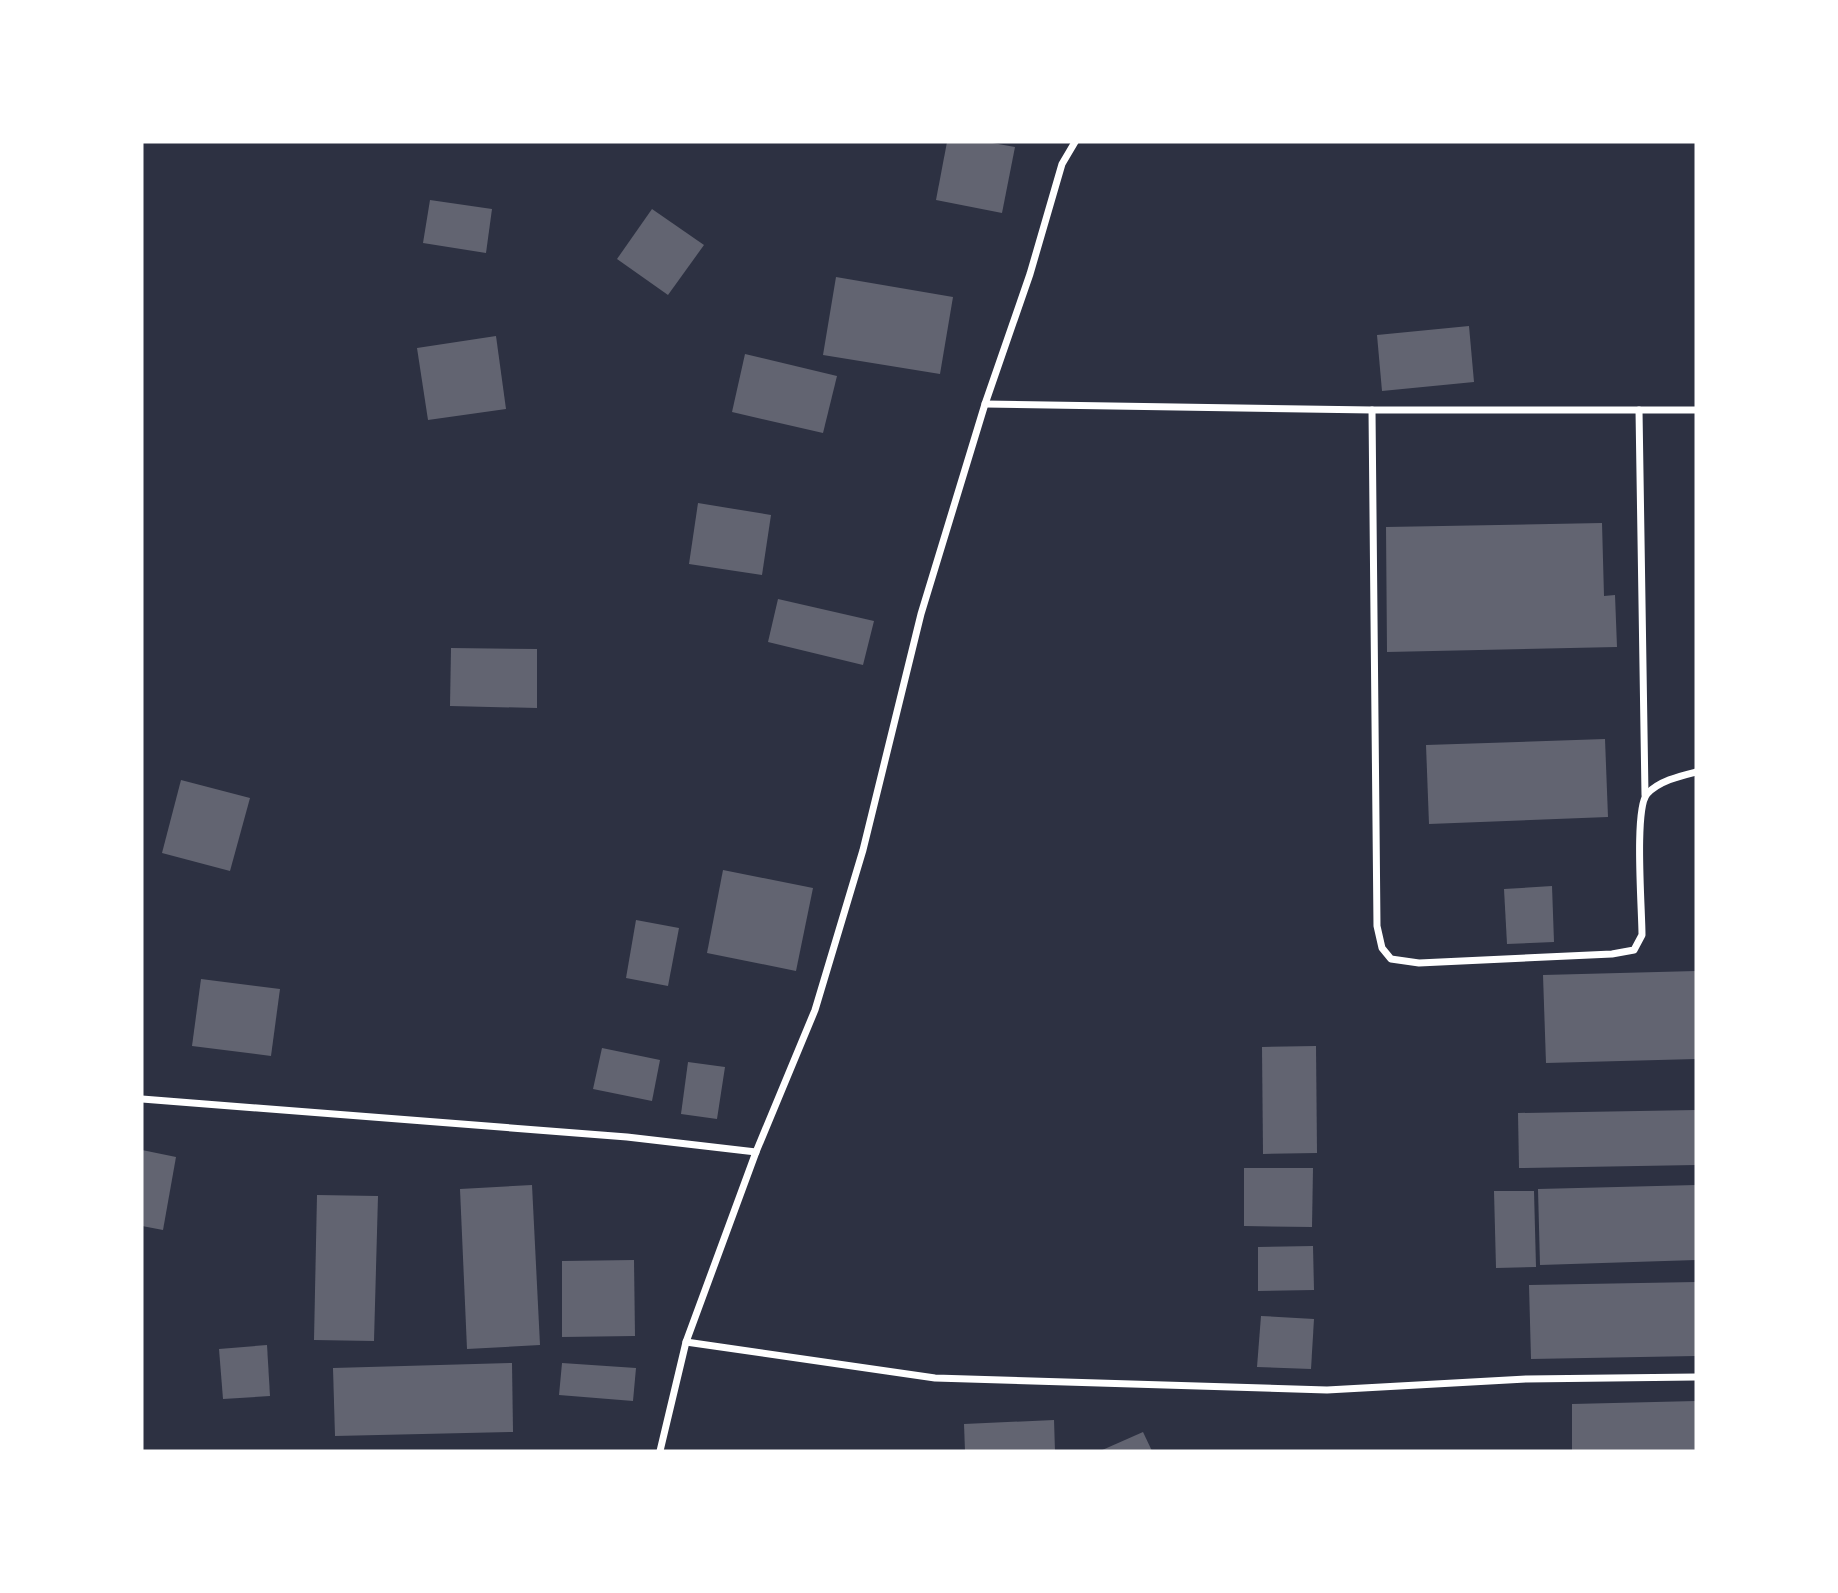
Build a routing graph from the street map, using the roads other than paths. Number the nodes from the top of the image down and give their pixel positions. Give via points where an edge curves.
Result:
1 (1075, 142) edge
2 (985, 404) junction
3 (1372, 410) junction
4 (1639, 410) junction
5 (1696, 410) edge
6 (1696, 772) edge
7 (1645, 795) junction
8 (142, 1099) edge
9 (756, 1152) junction
10 (686, 1342) junction
11 (1696, 1377) edge
12 (660, 1451) edge

1 - 2 street via 1062,164
2 - 3 street
2 - 9 street via 921,614 863,850 815,1010
3 - 4 street
3 - 7 street via 1377,926 1382,948 1391,959 1419,963 1634,950 1642,934 1639,824
4 - 5 street
4 - 7 street
6 - 7 street via 1662,783
8 - 9 street via 627,1137
9 - 10 street
10 - 11 street via 935,1378 1327,1390 1527,1379
10 - 12 street

